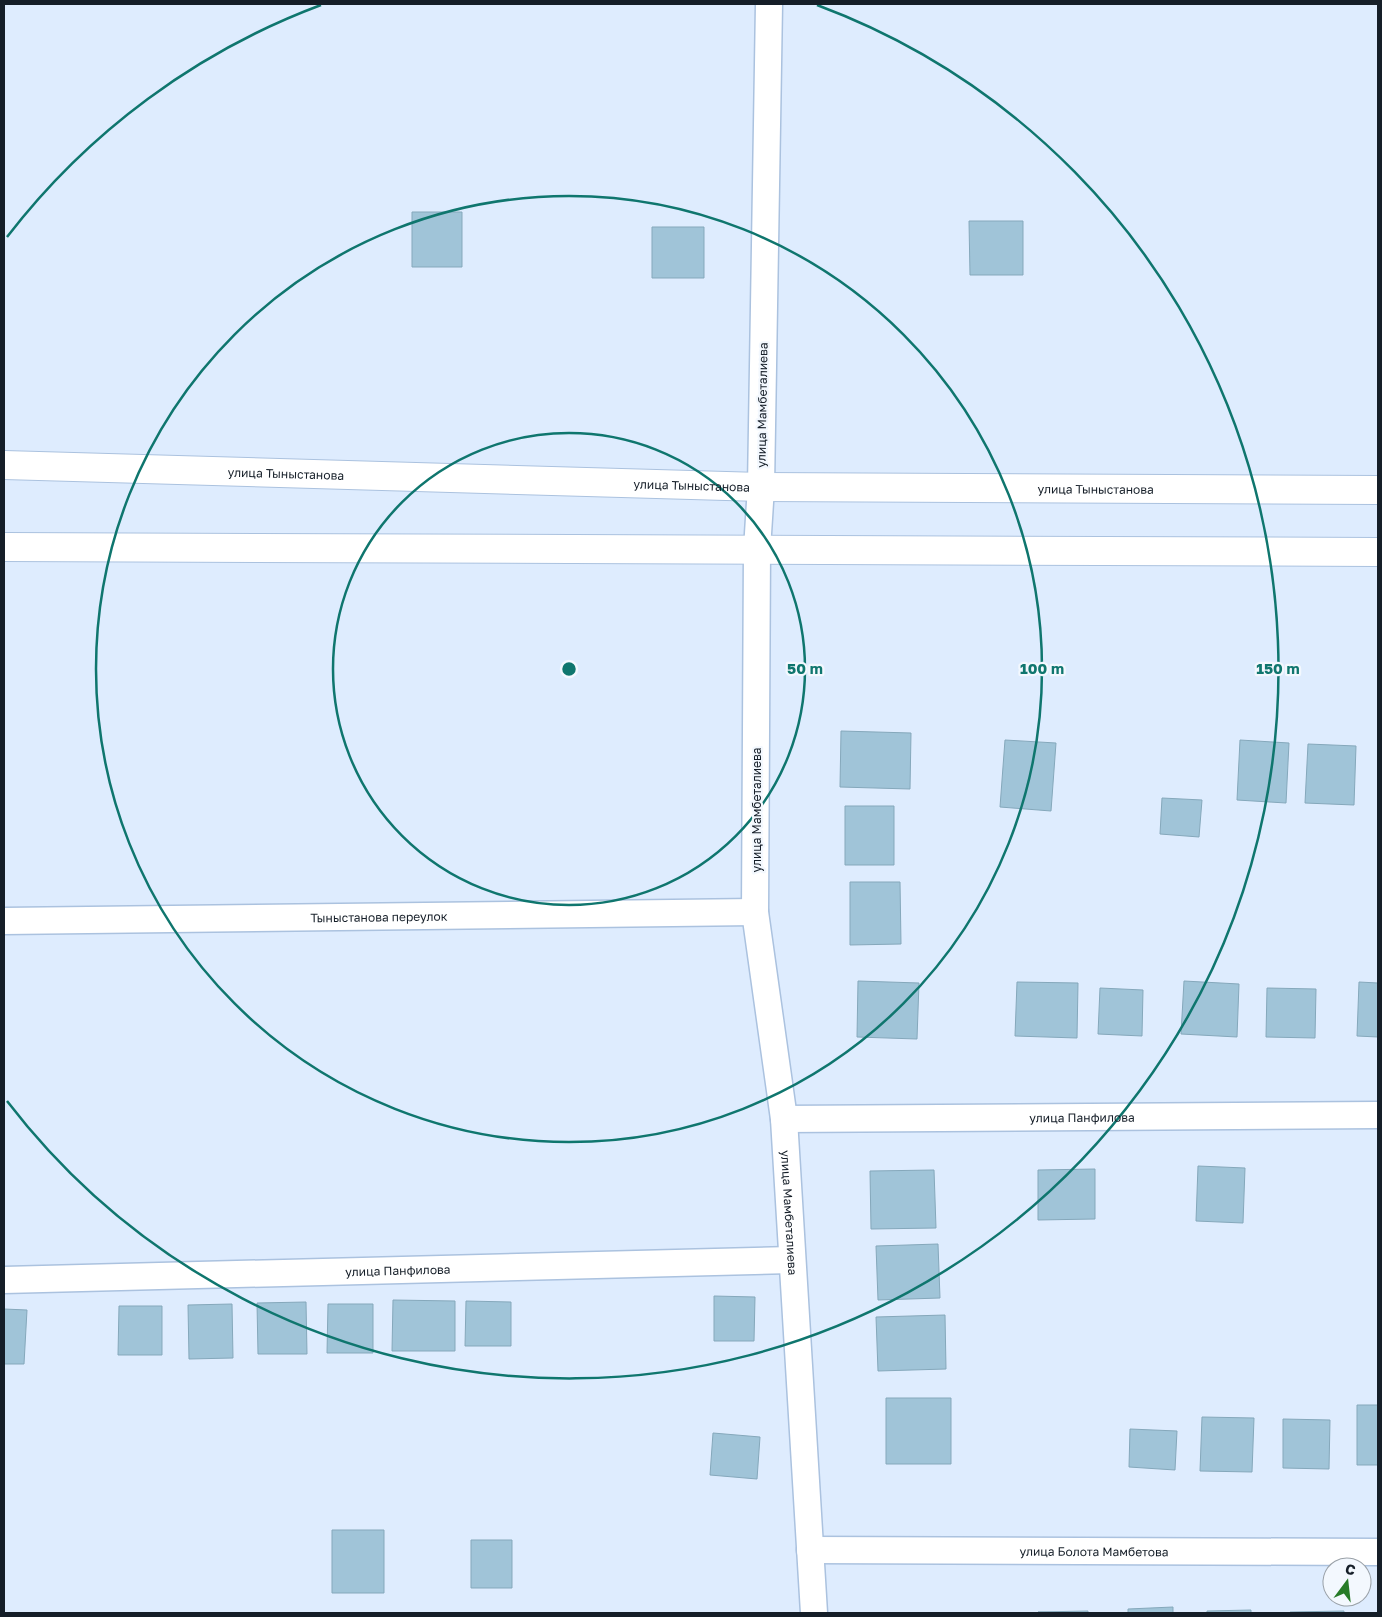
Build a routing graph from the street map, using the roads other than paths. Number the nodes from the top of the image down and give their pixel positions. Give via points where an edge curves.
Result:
1 (769, 4) edge
2 (4, 465) edge
3 (761, 487) junction
4 (1378, 490) edge
5 (4, 547) edge
6 (757, 549) junction
7 (1378, 552) edge
8 (755, 912) junction
9 (4, 921) edge
10 (1378, 1114) edge
11 (784, 1118) junction
12 (792, 1260) junction
13 (4, 1280) edge
14 (810, 1550) junction
15 (1378, 1552) edge
16 (814, 1613) edge

1 - 3 street, улица Мамбеталиева
2 - 3 street, улица Тыныстанова
3 - 4 street, улица Тыныстанова
3 - 6 street, улица Мамбеталиева
5 - 6 street
6 - 7 street
6 - 8 street, улица Мамбеталиева
8 - 9 street, Тыныстанова переулок
8 - 11 street, улица Мамбеталиева
10 - 11 street, улица Панфилова
11 - 12 street, улица Мамбеталиева
12 - 13 street, улица Панфилова
12 - 14 street, улица Мамбеталиева
14 - 15 street, улица Болота Мамбетова
14 - 16 street, улица Мамбеталиева

